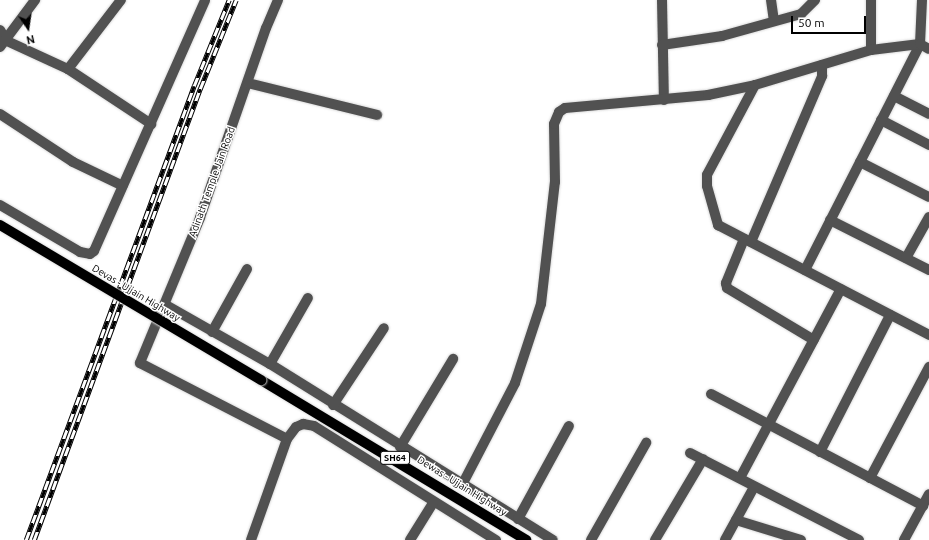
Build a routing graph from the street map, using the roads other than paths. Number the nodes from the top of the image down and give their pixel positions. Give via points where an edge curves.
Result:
1 (35, 0) edge
2 (121, 0) edge
3 (205, 0) edge
4 (278, 0) edge
5 (662, 0) edge
6 (771, 0) edge
7 (815, 0) edge
8 (871, 0) edge
9 (922, 0) edge
10 (774, 21) junction
11 (0, 30) edge
12 (4, 44) edge
13 (662, 45) junction
14 (924, 47) edge
15 (871, 50) junction
16 (822, 65) junction
17 (68, 69) junction
18 (248, 84) junction
19 (755, 85) junction
20 (894, 96) junction
21 (664, 100) junction
22 (0, 114) edge
23 (929, 114) edge
24 (377, 115) dead end
25 (881, 120) junction
26 (151, 124) junction
27 (929, 145) edge
28 (860, 162) junction
29 (123, 186) junction
30 (929, 197) edge
31 (0, 205) edge
32 (929, 217) edge
33 (830, 220) junction
34 (0, 225) edge
35 (747, 240) junction
36 (906, 258) junction
37 (247, 270) dead end
38 (805, 270) junction
39 (929, 270) edge
40 (841, 289) junction
41 (308, 298) dead end
42 (166, 305) junction
43 (890, 315) junction
44 (384, 328) dead end
45 (212, 332) junction
46 (929, 335) edge
47 (814, 340) junction
48 (452, 359) dead end
49 (270, 364) junction
50 (929, 367) edge
51 (261, 380) joint
52 (711, 394) dead end
53 (333, 405) junction
54 (768, 425) junction
55 (569, 426) dead end
56 (286, 439) junction
57 (646, 443) dead end
58 (400, 447) junction
59 (820, 452) junction
60 (690, 453) dead end
61 (703, 459) junction
62 (740, 478) junction
63 (870, 478) junction
64 (462, 485) junction
65 (754, 487) junction
66 (929, 494) edge
67 (433, 503) junction
68 (923, 506) junction
69 (518, 519) junction
70 (736, 520) junction
71 (854, 539) edge
72 (251, 540) edge
73 (410, 540) edge
74 (496, 540) edge
75 (526, 540) edge
76 (553, 540) edge
77 (591, 540) edge
78 (655, 540) edge
79 (725, 540) edge
80 (801, 540) edge
81 (904, 540) edge

1 - 12 street
2 - 17 street
3 - 26 street
4 - 18 street, Adinath Temple Jain Road
5 - 13 street
6 - 10 street
7 - 10 street via 801,14
8 - 15 street
9 - 14 street
10 - 13 street via 722,36
11 - 12 street
12 - 17 street
13 - 21 street
14 - 15 street
14 - 20 street
15 - 16 street
16 - 19 street
16 - 35 street via 822,76
17 - 26 street
18 - 24 street
18 - 42 street, Adinath Temple Jain Road
19 - 21 street
19 - 35 street via 707,175 707,186 718,225
20 - 23 street
20 - 25 street
21 - 64 street via 565,108 559,112 554,124 555,182 541,304 515,383
22 - 29 street via 73,162
25 - 27 street
25 - 28 street
26 - 29 street
28 - 30 street
28 - 33 street
29 - 31 street via 97,248 90,254 80,252
32 - 36 street
33 - 36 street
33 - 38 street
34 - 51 main road, Devas - Ujjain Highway / SH64, bridge
35 - 38 street
35 - 47 street via 726,283 727,288
36 - 39 street
37 - 45 street
38 - 40 street
40 - 43 street
40 - 47 street
41 - 49 street
42 - 45 street
42 - 56 street, Adinath Temple Jain Road via 140,363
43 - 46 street
43 - 59 street
44 - 53 street
45 - 49 street
47 - 54 street
48 - 58 street
49 - 53 street
50 - 63 street
51 - 75 main road, Dewas - Ujjain Highway / SH64
52 - 54 street
53 - 58 street
54 - 59 street
54 - 62 street
55 - 69 street
56 - 67 street via 296,426 314,426
56 - 72 street
57 - 77 street
58 - 64 street
59 - 63 street
60 - 61 street
61 - 62 street
61 - 78 street
62 - 65 street
63 - 68 street
64 - 69 street
65 - 70 street
65 - 71 street
66 - 68 street
67 - 73 street
67 - 74 street
68 - 81 street
69 - 76 street
70 - 79 street
70 - 80 street

